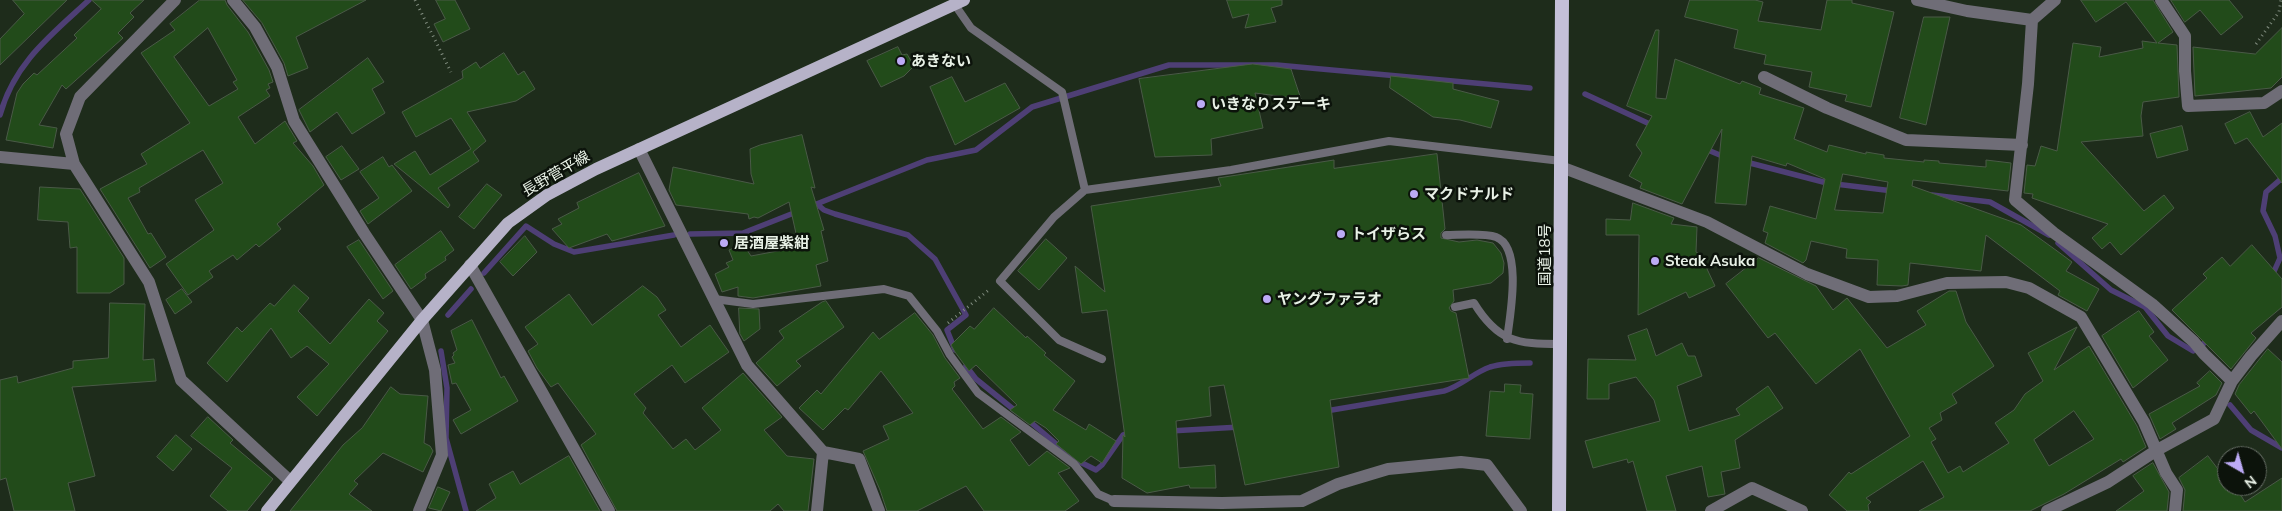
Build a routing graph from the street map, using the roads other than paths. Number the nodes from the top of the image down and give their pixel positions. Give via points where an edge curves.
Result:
1 (175, 0) edge
2 (233, 0) edge
3 (1562, 0) edge
4 (1917, 0) edge
5 (2055, 0) edge
6 (2161, 0) edge
7 (959, 2) edge
8 (2032, 20) junction
9 (1764, 78) dead end
10 (2282, 90) edge
11 (2022, 145) junction
12 (639, 149) junction
13 (2, 157) edge
14 (74, 164) junction
15 (1561, 164) junction
16 (1085, 190) junction
17 (1446, 235) dead end
18 (470, 264) junction
19 (714, 300) junction
20 (1455, 308) dead end
21 (422, 320) junction
22 (2282, 321) edge
23 (1507, 339) junction
24 (1560, 344) junction
25 (1102, 359) dead end
26 (2232, 381) junction
27 (2157, 450) junction
28 (823, 452) junction
29 (290, 481) junction
30 (1114, 501) joint
31 (267, 511) edge
32 (419, 511) edge
33 (609, 511) edge
34 (818, 511) edge
35 (879, 511) edge
36 (1521, 511) edge
37 (1559, 511) edge
38 (1711, 511) edge
39 (1802, 511) edge
40 (2046, 511) edge
41 (2175, 511) edge

1 - 14 street via 80,96 66,134
2 - 21 street via 254,27 277,67 294,121
3 - 15 highway, 国道18号
4 - 8 street
5 - 8 street
6 - 10 street via 2185,36 2188,106 2264,103
7 - 12 main road, 長野菅平線
7 - 16 lane via 971,28 1062,92
8 - 11 street
9 - 11 street via 1906,140
11 - 26 street via 2015,200 2054,233 2152,304
12 - 18 main road, 長野菅平線 via 547,195 508,223
12 - 19 street
13 - 14 street
14 - 29 street via 150,282 181,380
15 - 16 lane via 1389,141 1231,170
15 - 24 highway, 国道18号
15 - 27 street via 1708,222 1807,274 1869,296 1897,296 1947,283 2006,282 2029,288 2081,317 2144,422
16 - 25 lane via 1054,218 1000,281 1060,340
17 - 23 lane via 1495,236 1510,251 1512,287
18 - 21 main road, 長野菅平線
18 - 33 street
19 - 28 street via 746,365
19 - 30 lane via 753,304 884,289 909,296 937,331 978,393 1074,464 1098,494
20 - 23 lane via 1474,303
21 - 29 main road, 長野菅平線
21 - 32 street via 435,370 442,455
22 - 26 street
23 - 24 lane via 1526,344
24 - 37 highway, 国道18号
26 - 27 street via 2214,419
27 - 40 street via 2108,482
27 - 41 street via 2166,474 2177,490
28 - 34 street
28 - 35 street via 859,459
29 - 31 main road, 長野菅平線
30 - 36 street via 1302,501 1338,484 1388,469 1461,462 1487,465
38 - 39 street via 1752,488

